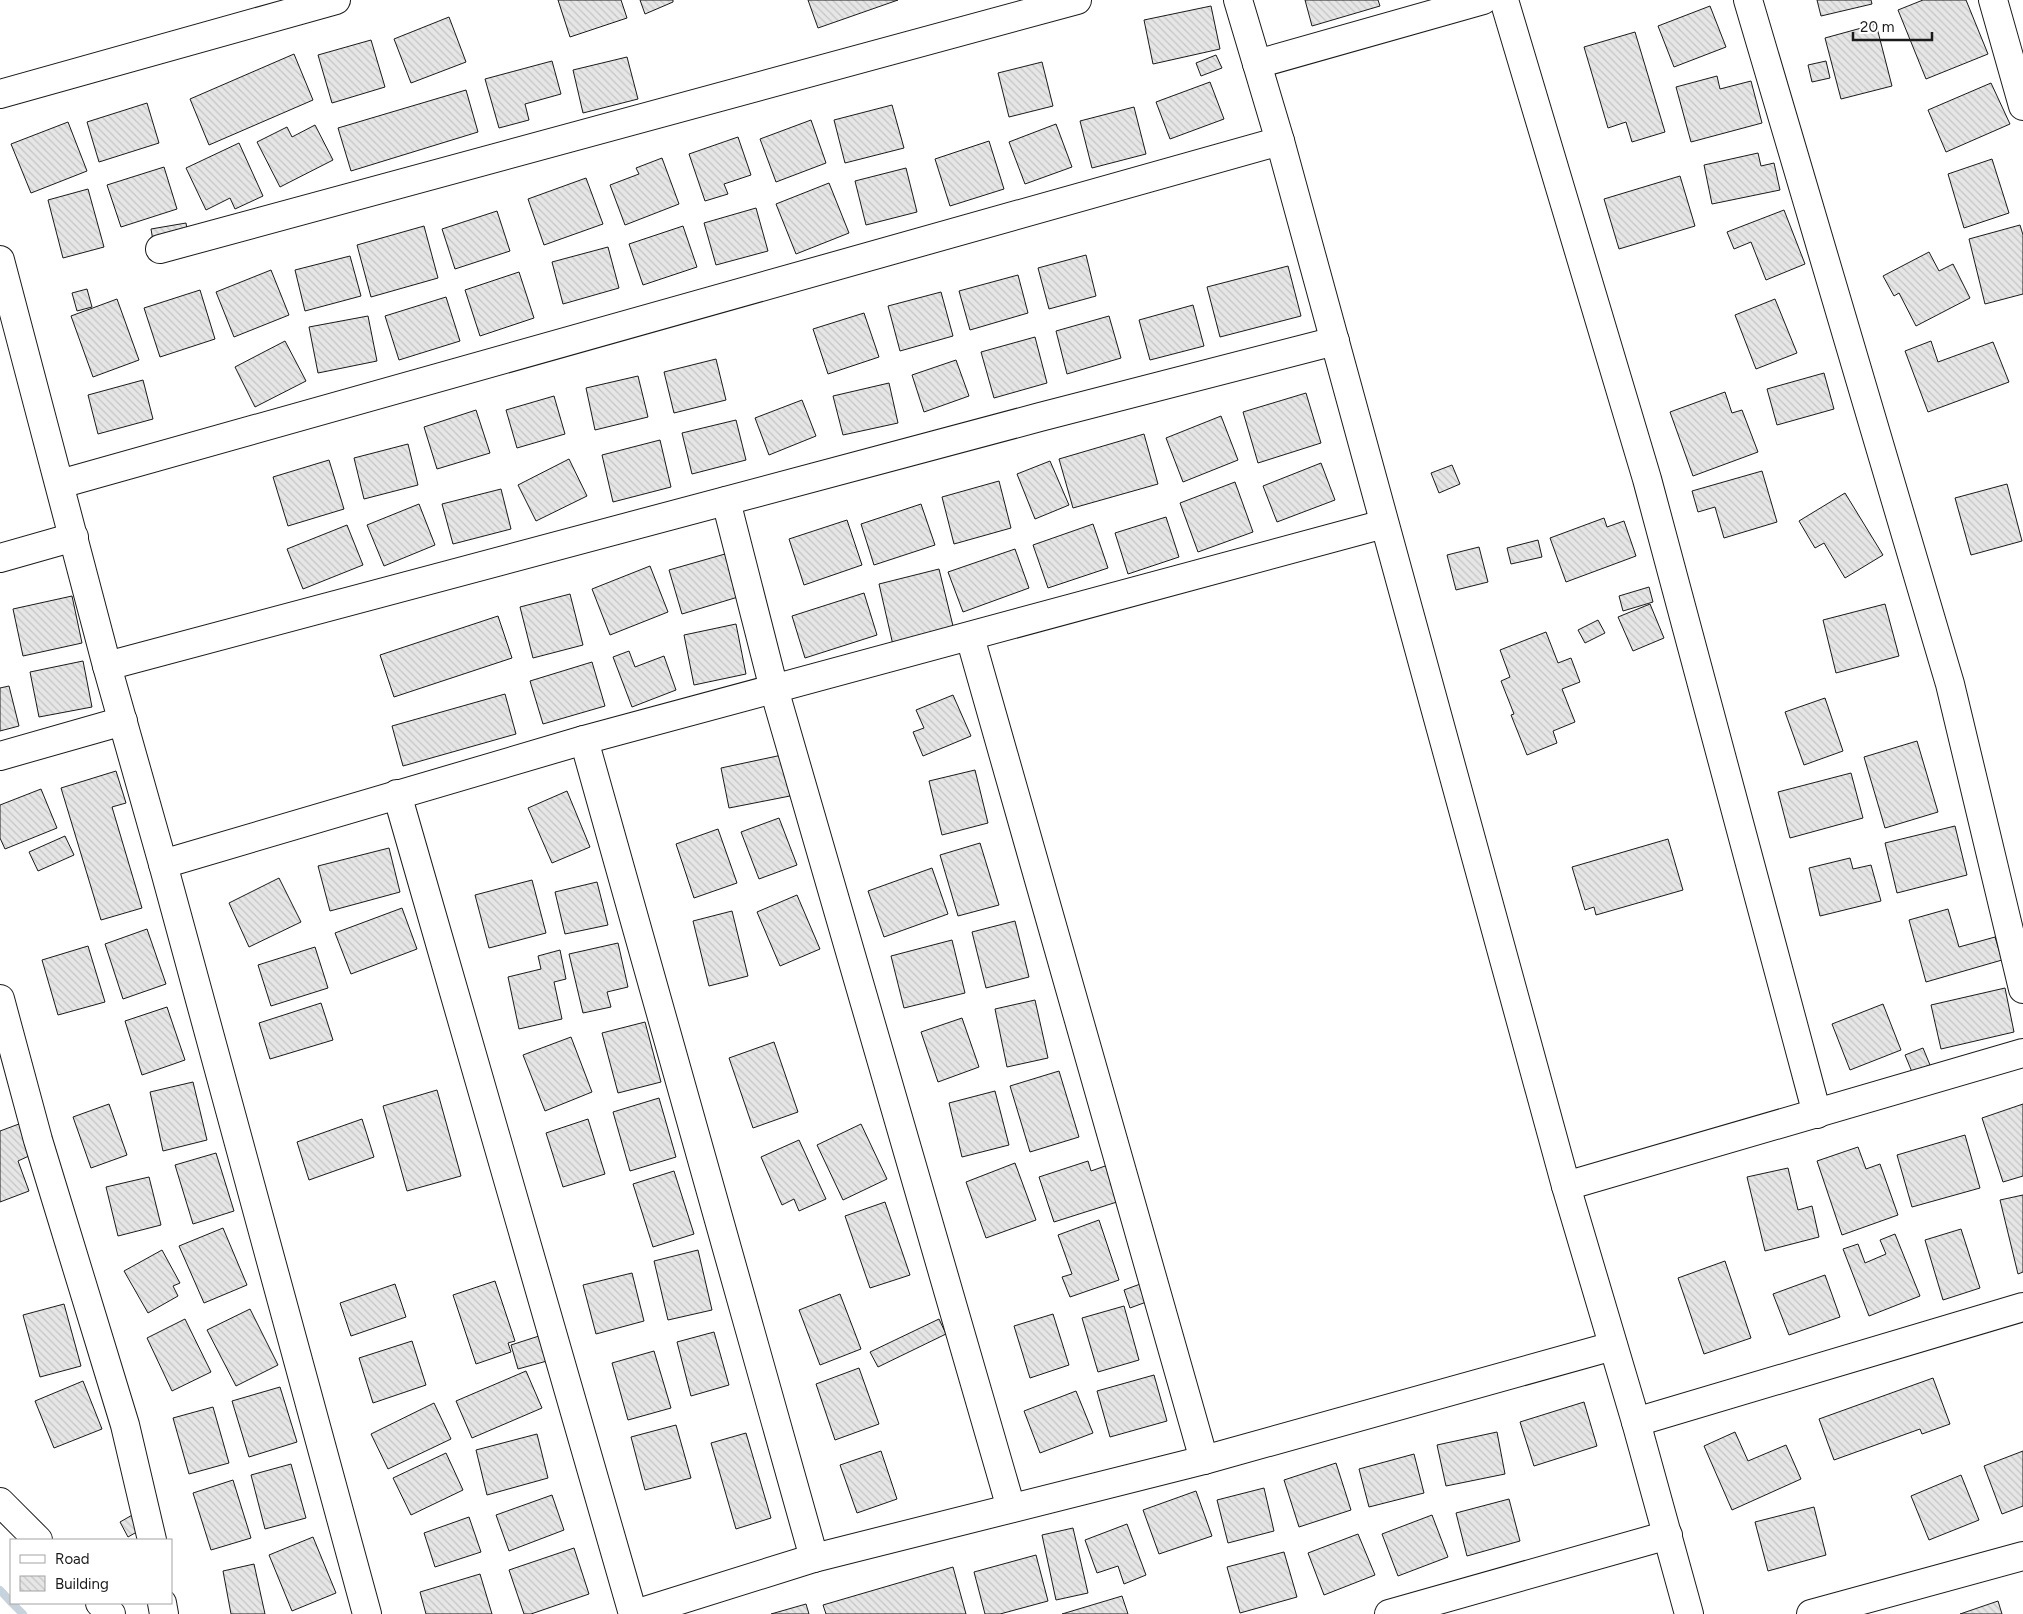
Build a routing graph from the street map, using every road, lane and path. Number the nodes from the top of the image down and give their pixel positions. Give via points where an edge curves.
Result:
1 (336, 0) edge
2 (1077, 0) edge
3 (1238, 0) edge
4 (1483, 0) edge
5 (1504, 0) edge
6 (1748, 0) edge
7 (1993, 0) edge
8 (1257, 64) junction
9 (0, 94) edge
10 (2023, 106) edge
11 (1280, 141) junction
12 (160, 249) dead end
13 (0, 260) edge
14 (1335, 341) junction
15 (60, 484) junction
16 (726, 501) junction
17 (1384, 524) junction
18 (74, 537) junction
19 (0, 558) edge
20 (970, 637) junction
21 (107, 666) junction
22 (774, 689) junction
23 (122, 721) junction
24 (584, 740) junction
25 (0, 756) edge
26 (397, 794) junction
27 (163, 864) junction
28 (2023, 989) edge
29 (0, 999) edge
30 (2023, 1053) edge
31 (1817, 1114) junction
32 (1566, 1186) junction
33 (2023, 1307) edge
34 (1613, 1346) junction
35 (1636, 1422) junction
36 (1204, 1460) junction
37 (0, 1502) edge
38 (1011, 1508) junction
39 (1668, 1535) junction
40 (37, 1539) edge
41 (152, 1539) edge
42 (2023, 1556) edge
43 (814, 1558) junction
44 (101, 1604) edge
45 (112, 1614) edge
46 (367, 1614) edge
47 (634, 1614) edge
48 (1389, 1614) edge
49 (1688, 1614) edge
50 (1811, 1614) edge

1 - 9 street
2 - 12 street
3 - 8 street
4 - 8 street
5 - 31 street via 1647,480
6 - 28 street via 1950,684
7 - 10 street
8 - 11 street
11 - 14 street
11 - 15 street
13 - 15 street
14 - 16 street
14 - 17 street
15 - 18 street
16 - 21 street
16 - 22 street
17 - 20 street
17 - 32 street
18 - 19 street
18 - 21 street
20 - 22 street
20 - 36 street
21 - 23 street
22 - 24 street
22 - 38 street
23 - 25 street
23 - 27 street
24 - 26 street
24 - 43 street
26 - 27 street
26 - 47 street
27 - 46 street
29 - 41 street via 38,1140 125,1425
30 - 31 street
31 - 32 street
32 - 34 street
33 - 35 street
34 - 35 street
34 - 36 street
35 - 39 street
36 - 38 street
37 - 40 street
38 - 43 street
39 - 48 street
39 - 49 street
42 - 50 street
43 - 47 street
44 - 45 street

